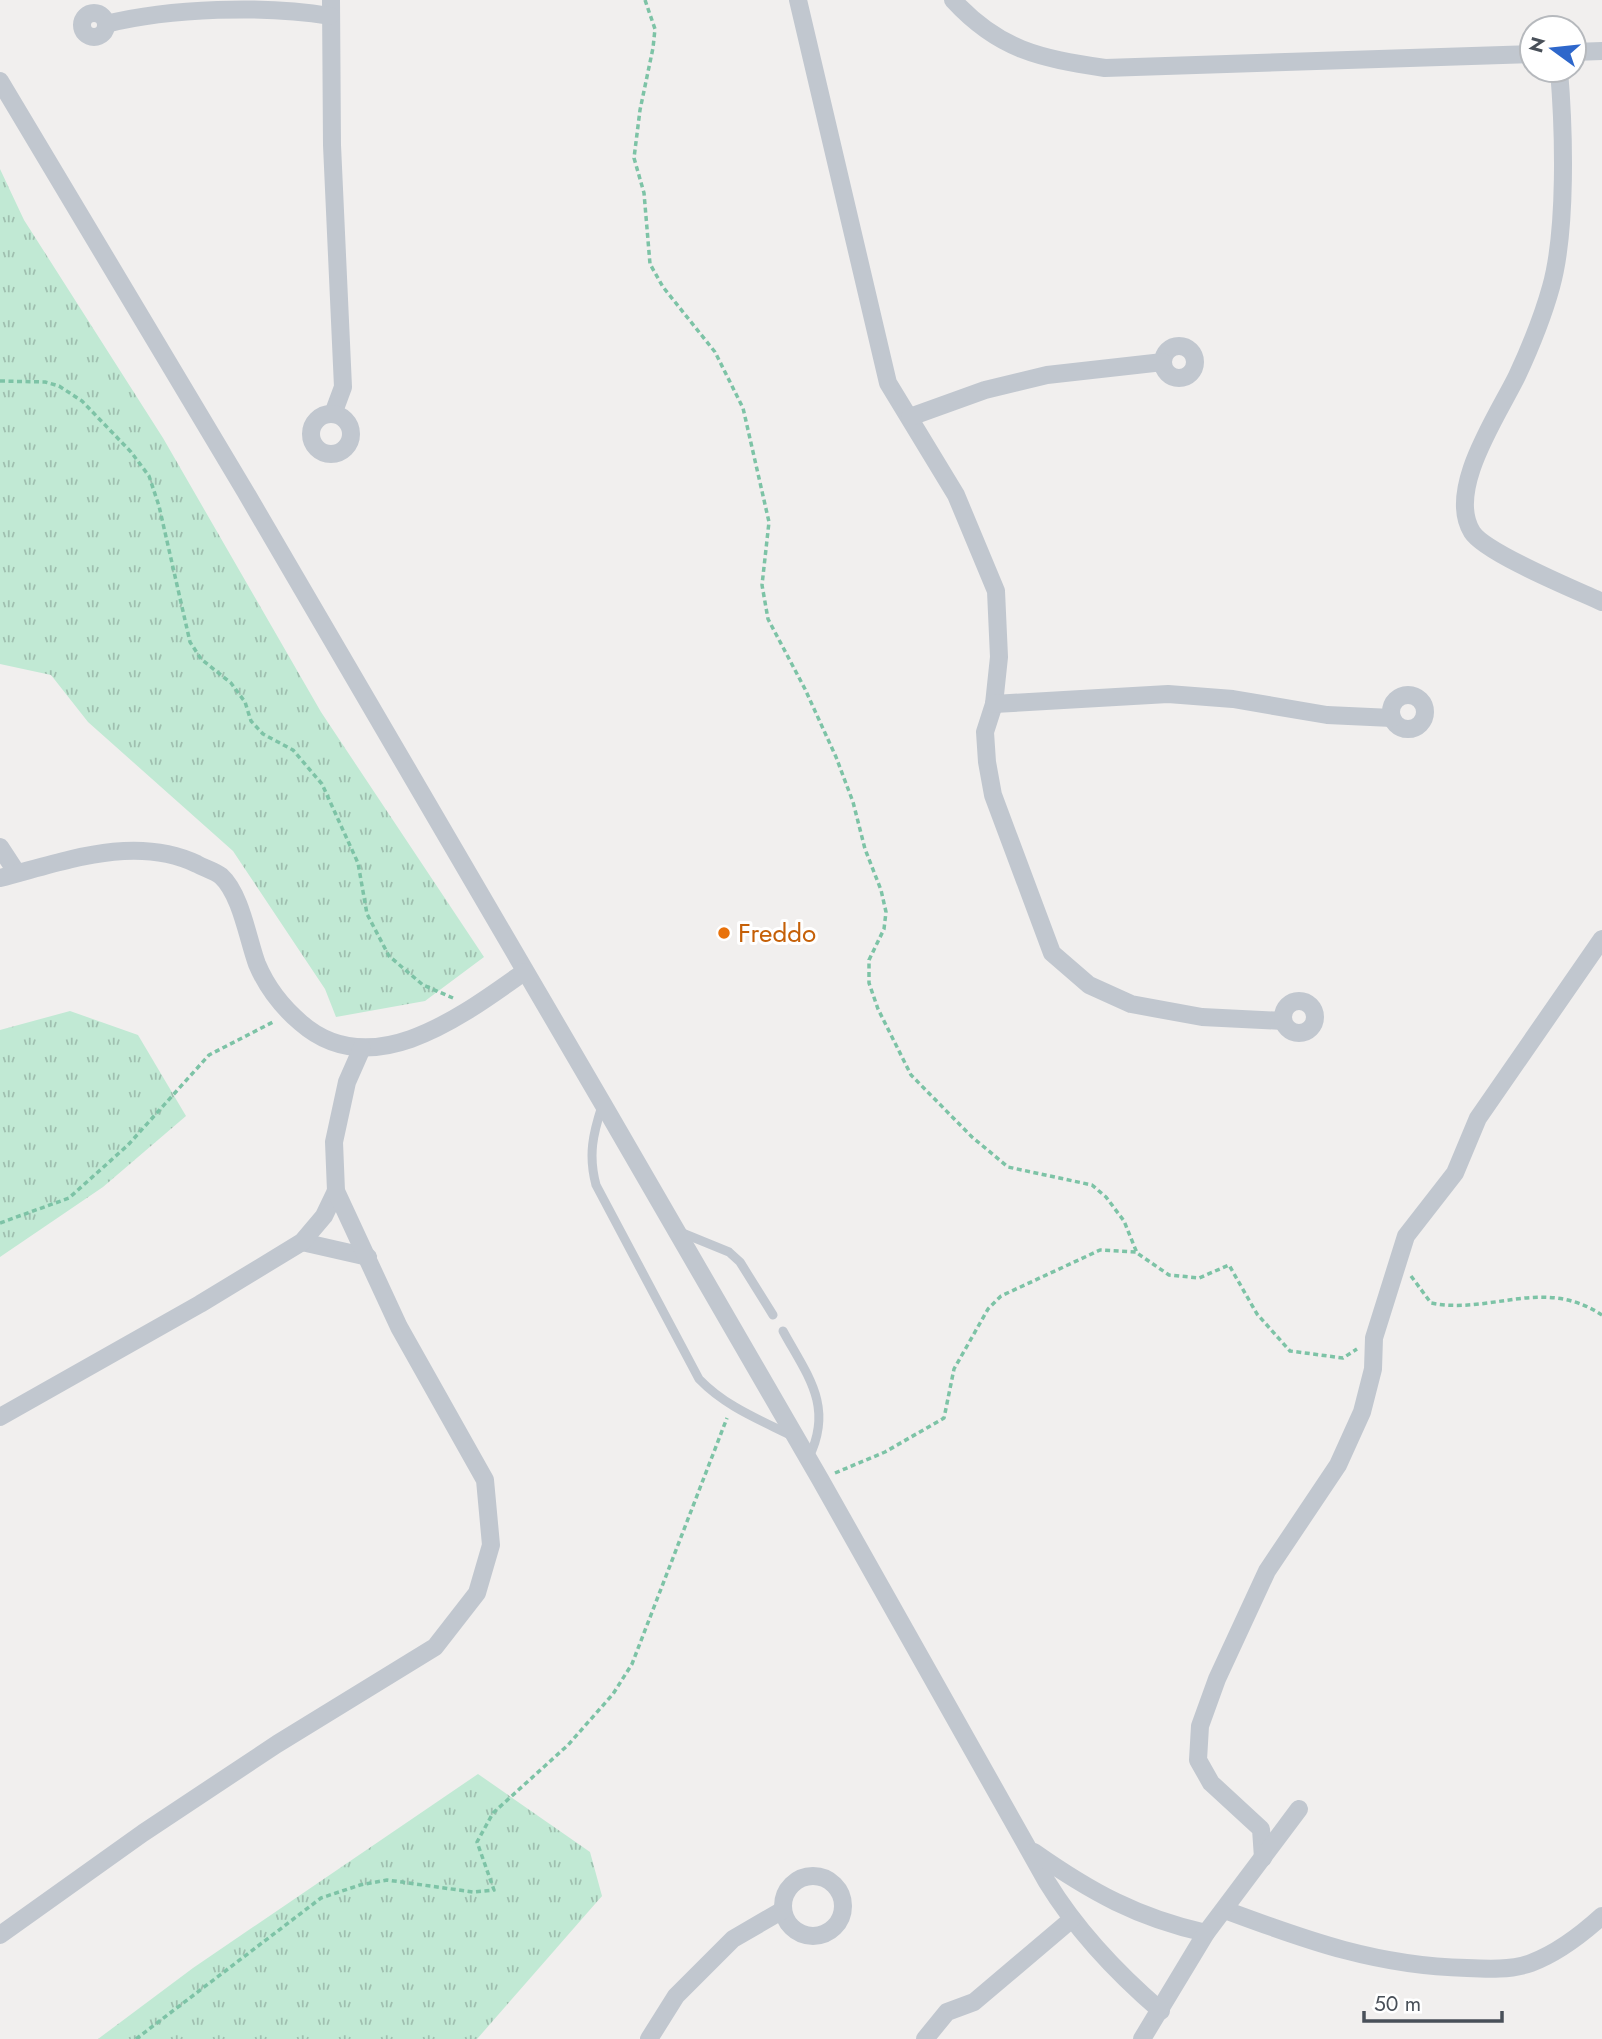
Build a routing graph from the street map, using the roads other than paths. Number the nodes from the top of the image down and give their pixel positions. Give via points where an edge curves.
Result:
1 (798, 0) edge
2 (953, 0) edge
3 (331, 8) edge
4 (106, 24) dead end
5 (1518, 54) edge
6 (0, 81) edge
7 (1559, 84) edge
8 (1163, 362) dead end
9 (334, 414) dead end
10 (910, 417) junction
11 (1602, 602) edge
12 (994, 704) junction
13 (1392, 719) dead end
14 (0, 847) edge
15 (8, 876) edge
16 (1602, 939) edge
17 (524, 972) junction
18 (1283, 1021) dead end
19 (362, 1048) junction
20 (603, 1104) junction
21 (336, 1191) junction
22 (676, 1231) junction
23 (302, 1241) junction
24 (368, 1257) junction
25 (774, 1315) dead end
26 (783, 1331) dead end
27 (0, 1417) edge
28 (796, 1438) junction
29 (808, 1458) junction
30 (1299, 1810) dead end
31 (1031, 1850) junction
32 (1264, 1858) junction
33 (783, 1910) dead end
34 (1225, 1910) junction
35 (1602, 1916) edge
36 (1072, 1919) junction
37 (1206, 1933) junction
38 (0, 1935) edge
39 (1161, 2011) junction
40 (649, 2039) edge
41 (925, 2039) edge
42 (1142, 2039) edge

1 - 10 street via 888,383
2 - 5 street via 978,26 1017,49 1105,68
3 - 4 street via 267,8 130,18
3 - 9 street via 343,387
6 - 17 street
7 - 11 street via 1560,225 1552,286 1518,373 1475,457 1463,507 1472,534 1513,561
8 - 10 street via 1047,374
10 - 12 street via 956,495 994,582 1000,632
12 - 13 street via 1168,694
12 - 18 street via 985,732 993,794 1052,953 1089,985 1131,1004 1202,1017
14 - 15 street
15 - 19 street via 125,849 179,856 221,876 243,914 257,964 278,1003 317,1037
16 - 32 street via 1478,1118 1455,1173 1406,1236 1374,1338 1373,1369 1362,1412 1338,1465 1267,1571 1217,1679 1200,1726 1198,1760 1211,1783 1261,1829
17 - 19 street via 466,1013 424,1035
17 - 20 street
19 - 21 street via 348,1082 334,1142
20 - 22 street
20 - 28 lane via 590,1161 596,1185 699,1379 732,1406
21 - 23 street via 324,1216
21 - 24 street
22 - 25 lane via 729,1252
22 - 28 street
23 - 24 street
23 - 27 street
24 - 38 street via 399,1327 485,1480 491,1545 477,1593 436,1647 221,1781
26 - 29 lane via 819,1402 817,1439
28 - 29 street
29 - 31 street
30 - 32 street
31 - 36 street
31 - 37 street via 1116,1905 1162,1924
32 - 34 street
33 - 40 street via 733,1939 676,1996
34 - 35 street via 1358,1956 1438,1968 1484,1969 1530,1963 1576,1940
34 - 37 street
36 - 39 street
36 - 41 street via 974,2002 947,2011
37 - 39 street
39 - 42 street

